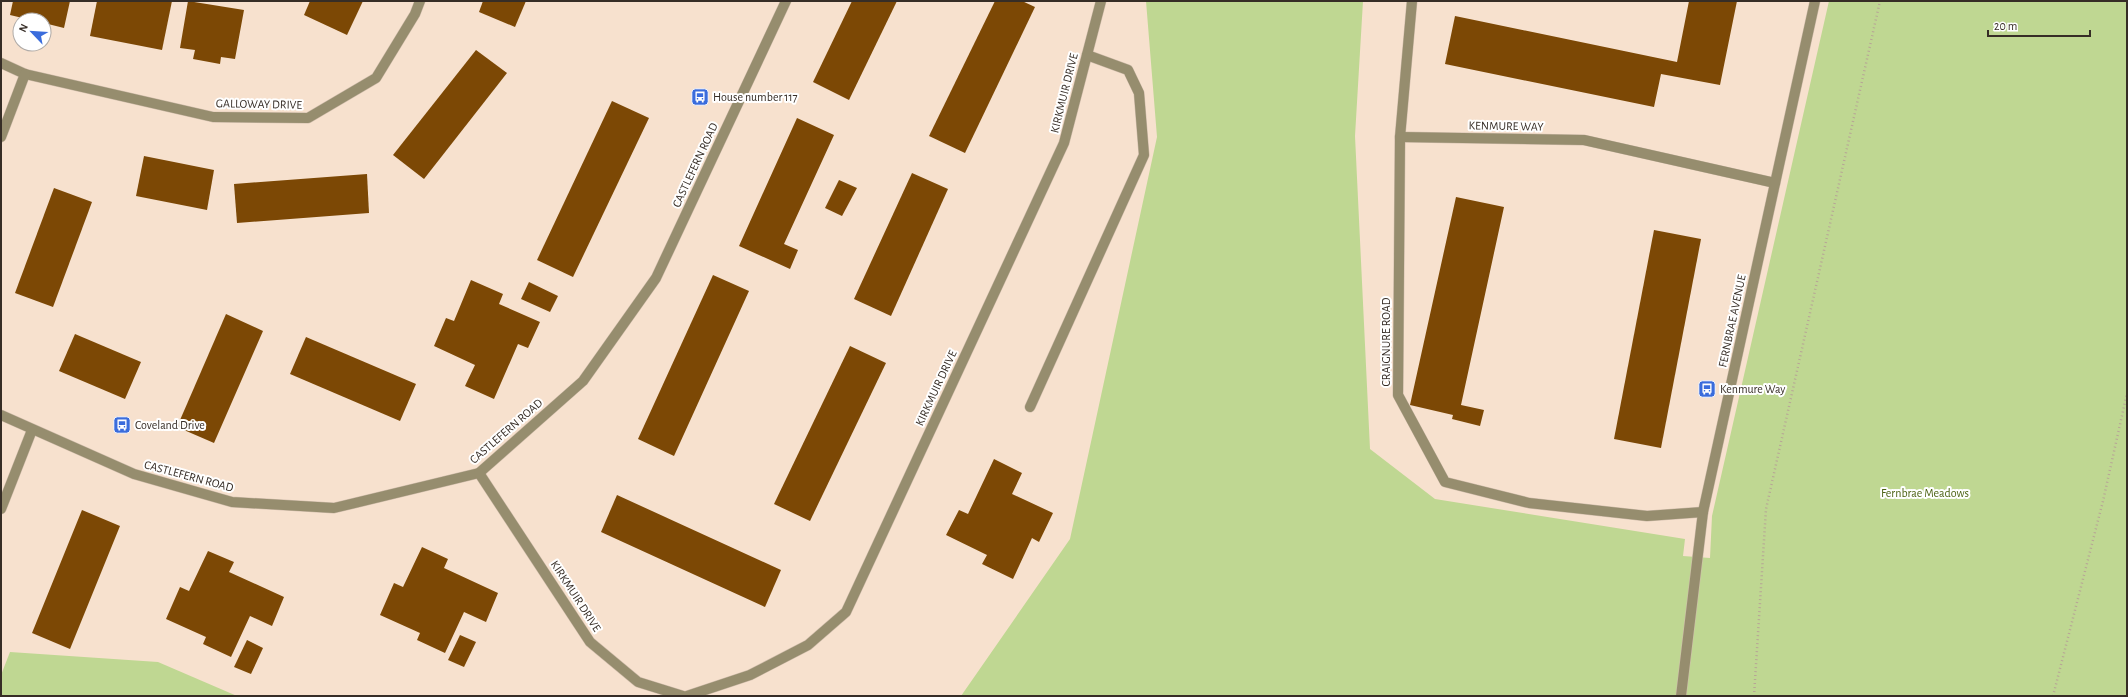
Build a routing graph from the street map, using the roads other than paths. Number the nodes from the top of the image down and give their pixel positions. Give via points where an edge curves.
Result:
1 (420, 1) edge
2 (786, 1) edge
3 (1101, 1) edge
4 (1412, 1) edge
5 (1815, 1) edge
6 (1087, 55) junction
7 (1, 63) edge
8 (25, 74) junction
9 (1, 137) edge
10 (1400, 137) junction
11 (1775, 183) junction
12 (1030, 407) dead end
13 (1, 415) edge
14 (32, 430) junction
15 (479, 474) junction
16 (1, 509) edge
17 (1703, 512) junction
18 (683, 696) edge
19 (688, 696) edge
20 (1681, 696) edge

1 - 8 street, GALLOWAY DRIVE via 415,14 376,78 308,118 213,117
2 - 15 street, CASTLEFERN ROAD via 656,278 583,381
3 - 6 street, KIRKMUIR DRIVE
4 - 10 street, CRAIGNURE ROAD
5 - 11 street, FERNBRAE AVENUE
6 - 12 street via 1128,70 1139,93 1144,155
6 - 19 street, KIRKMUIR DRIVE via 1064,143 846,612 808,644 757,672
7 - 8 street, GALLOWAY DRIVE
8 - 9 street
10 - 11 street, KENMURE WAY via 1584,140
10 - 17 street, CRAIGNURE ROAD via 1398,395 1445,482 1529,504 1647,516
11 - 17 street, FERNBRAE AVENUE
13 - 14 street, CASTLEFERN ROAD
14 - 15 street, CASTLEFERN ROAD via 134,474 232,502 334,508
14 - 16 street
15 - 18 street, KIRKMUIR DRIVE via 590,642 638,682
17 - 20 street, FERNBRAE AVENUE

